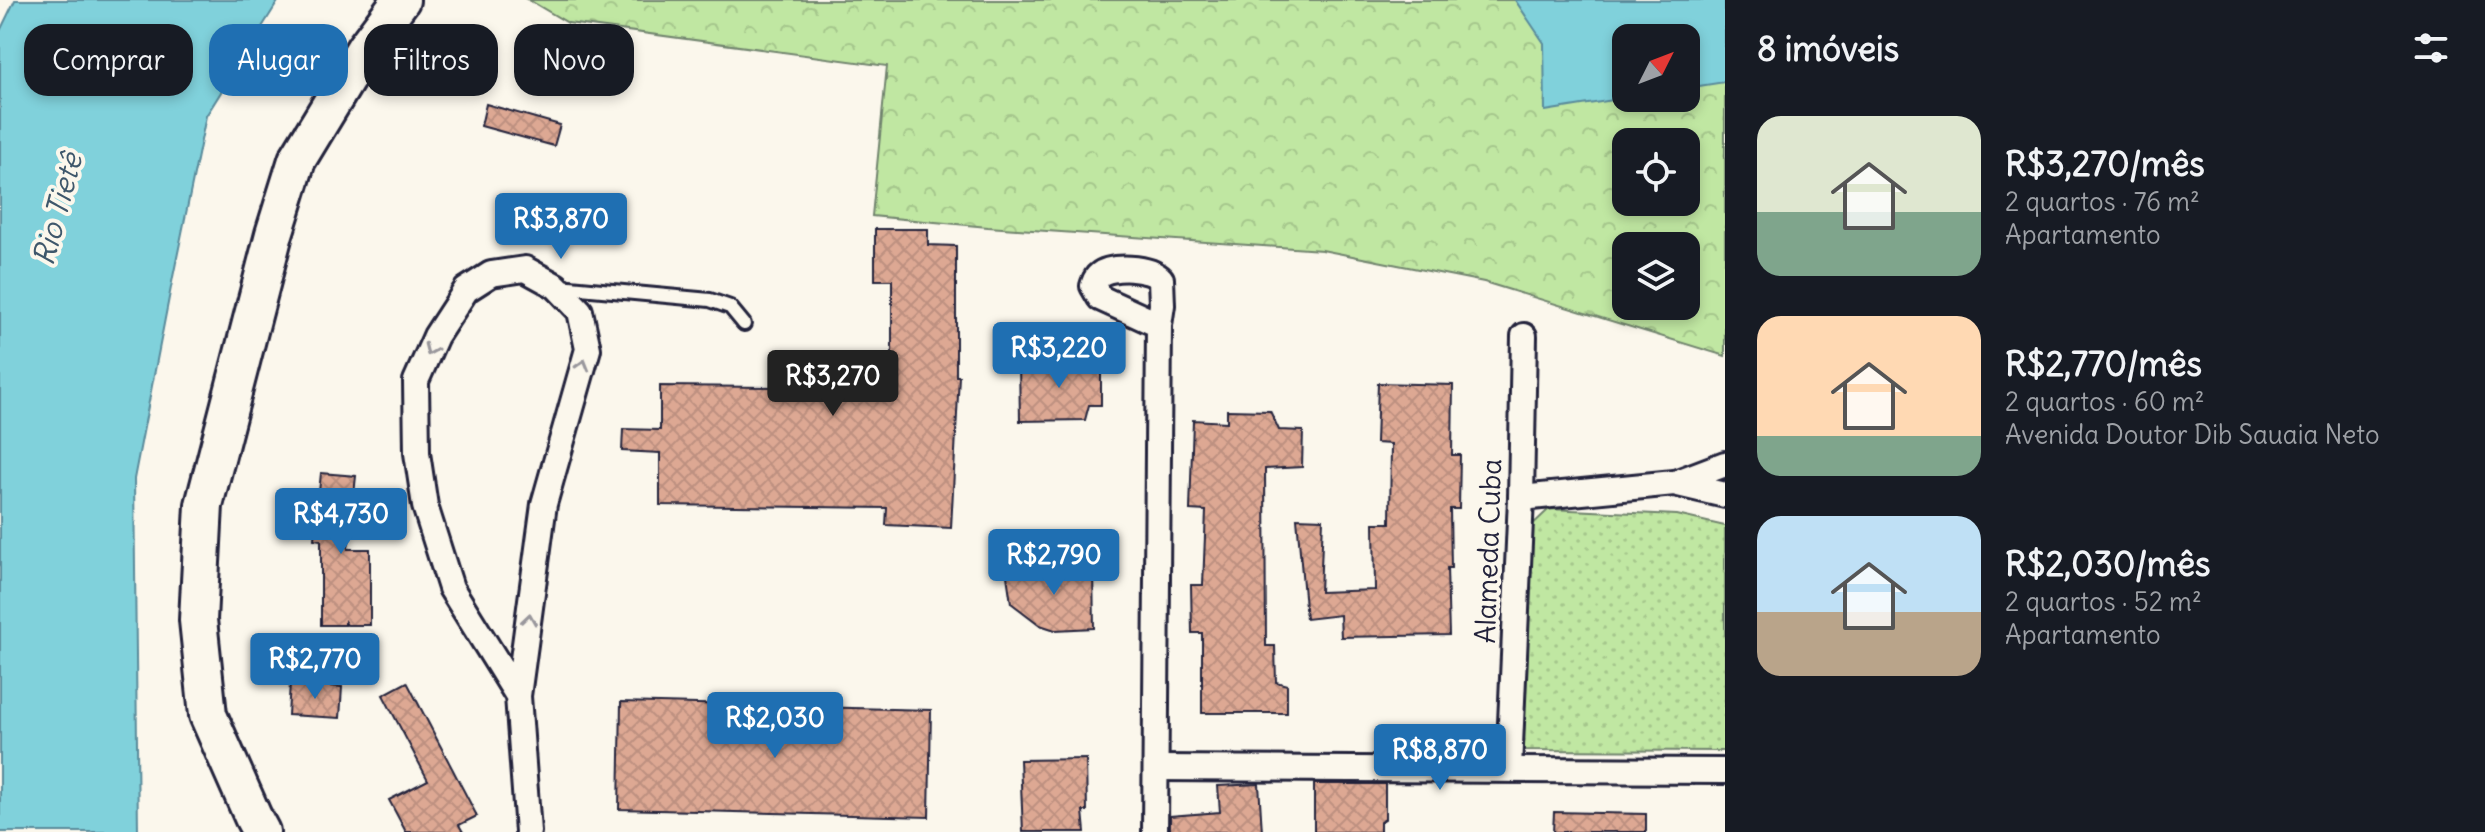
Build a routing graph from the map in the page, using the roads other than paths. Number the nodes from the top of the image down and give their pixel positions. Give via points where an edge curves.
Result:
1 (401, 0) edge
2 (556, 286) junction
3 (744, 324) dead end
4 (1159, 325) dead end
5 (1524, 336) dead end
6 (1725, 464) edge
7 (1674, 483) junction
8 (1725, 495) edge
9 (1521, 498) junction
10 (518, 696) junction
11 (1156, 768) junction
12 (1509, 768) junction
13 (1725, 771) edge
14 (261, 832) edge
15 (528, 832) edge
16 (1155, 832) edge

1 - 14 main road via 365,48 297,160 204,505 198,620 208,715
2 - 3 lane via 710,300 730,307
10 -> 2 street via 544,504 588,349 580,311
2 -> 10 street via 525,269 491,274 466,290 436,336 416,381 417,453 425,506 451,588
4 - 11 street
5 - 9 street, Alameda Cuba
6 - 7 street
7 - 8 street
7 - 9 street
9 - 12 street, Alameda Cuba
10 - 15 street
11 - 12 street
11 - 16 street
12 - 13 street

